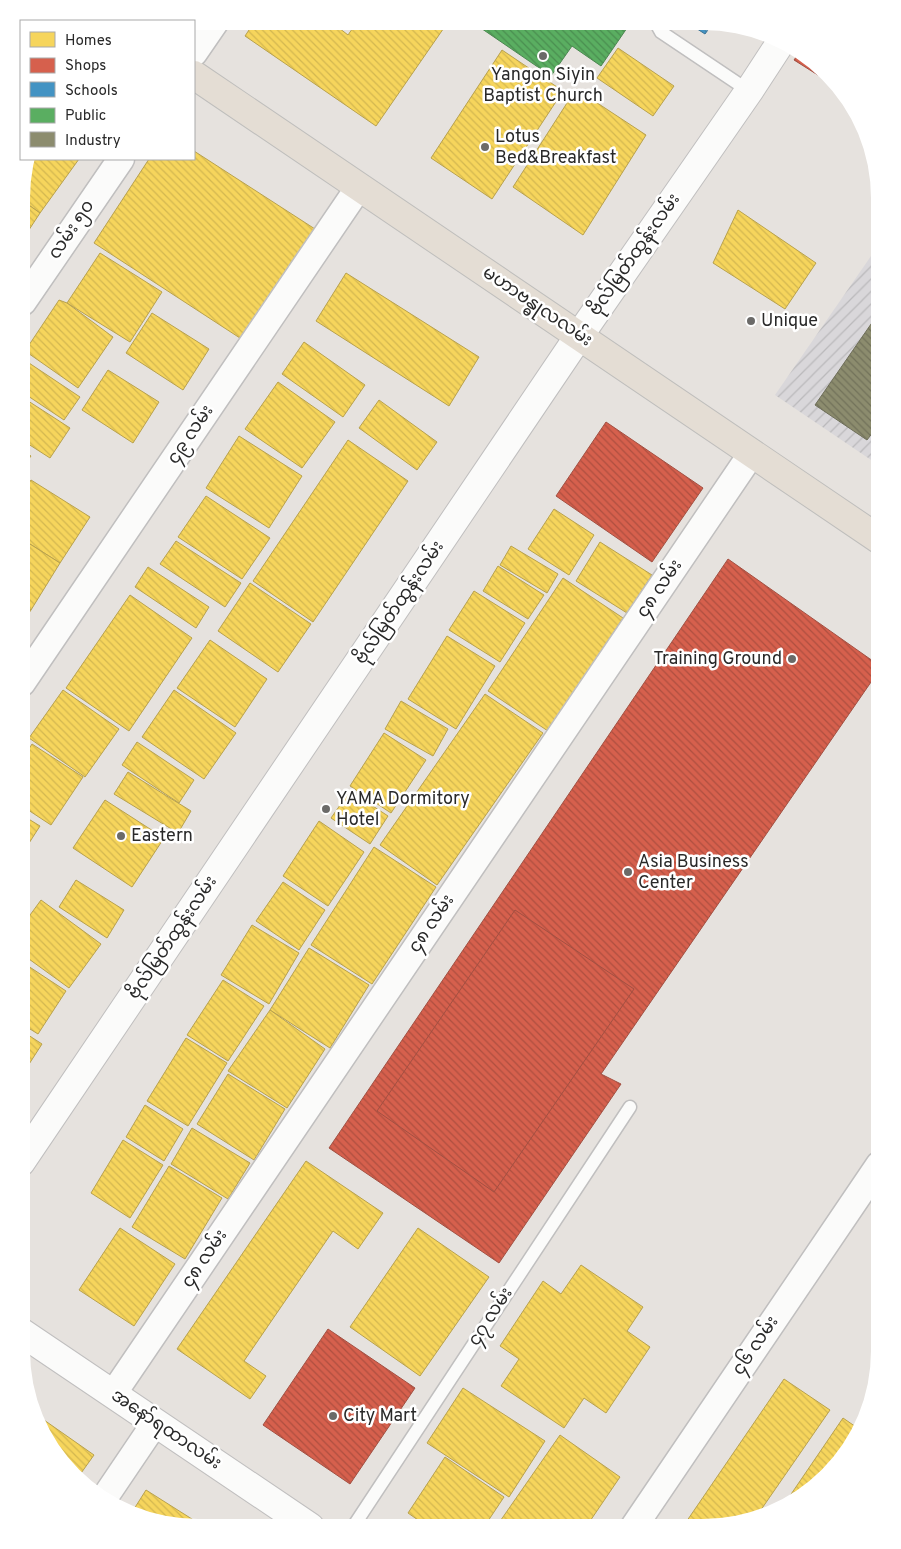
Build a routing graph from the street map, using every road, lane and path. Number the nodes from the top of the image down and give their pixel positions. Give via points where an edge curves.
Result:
1 (210, 30) edge
2 (660, 30) edge
3 (777, 48) edge
4 (195, 52) edge
5 (195, 76) edge
6 (749, 91) junction
7 (120, 160) edge
8 (360, 188) junction
9 (30, 292) edge
10 (579, 336) junction
11 (752, 453) junction
12 (871, 534) edge
13 (30, 671) edge
14 (630, 1107) dead end
15 (30, 1150) edge
16 (871, 1177) edge
17 (30, 1338) edge
18 (113, 1394) junction
19 (155, 1423) junction
20 (108, 1492) edge
21 (298, 1519) edge
22 (358, 1519) edge
23 (639, 1519) edge

1 - 4 street
2 - 6 lane
3 - 6 main road, ဗိုလ်မြတ်ထွန်းလမ်း
5 - 8 main road, မဟာဗန္ဓုလလမ်း
6 - 10 main road, ဗိုလ်မြတ်ထွန်းလမ်း
7 - 9 street, လမ်း ၅၀
8 - 10 main road, မဟာဗန္ဓုလလမ်း
8 - 13 street, ၄၉ လမ်း
10 - 11 main road, မဟာဗန္ဓုလလမ်း
10 - 15 main road, ဗိုလ်မြတ်ထွန်းလမ်း
11 - 12 main road, မဟာဗန္ဓုလလမ်း
11 - 18 street, ၄၈ လမ်း
14 - 22 lane, ၄၇ လမ်း
16 - 23 street, ၄၆ လမ်း
17 - 18 main road, အနော်ရထာလမ်း
18 - 19 main road, အနော်ရထာလမ်း
19 - 20 street
19 - 21 main road, အနော်ရထာလမ်း

